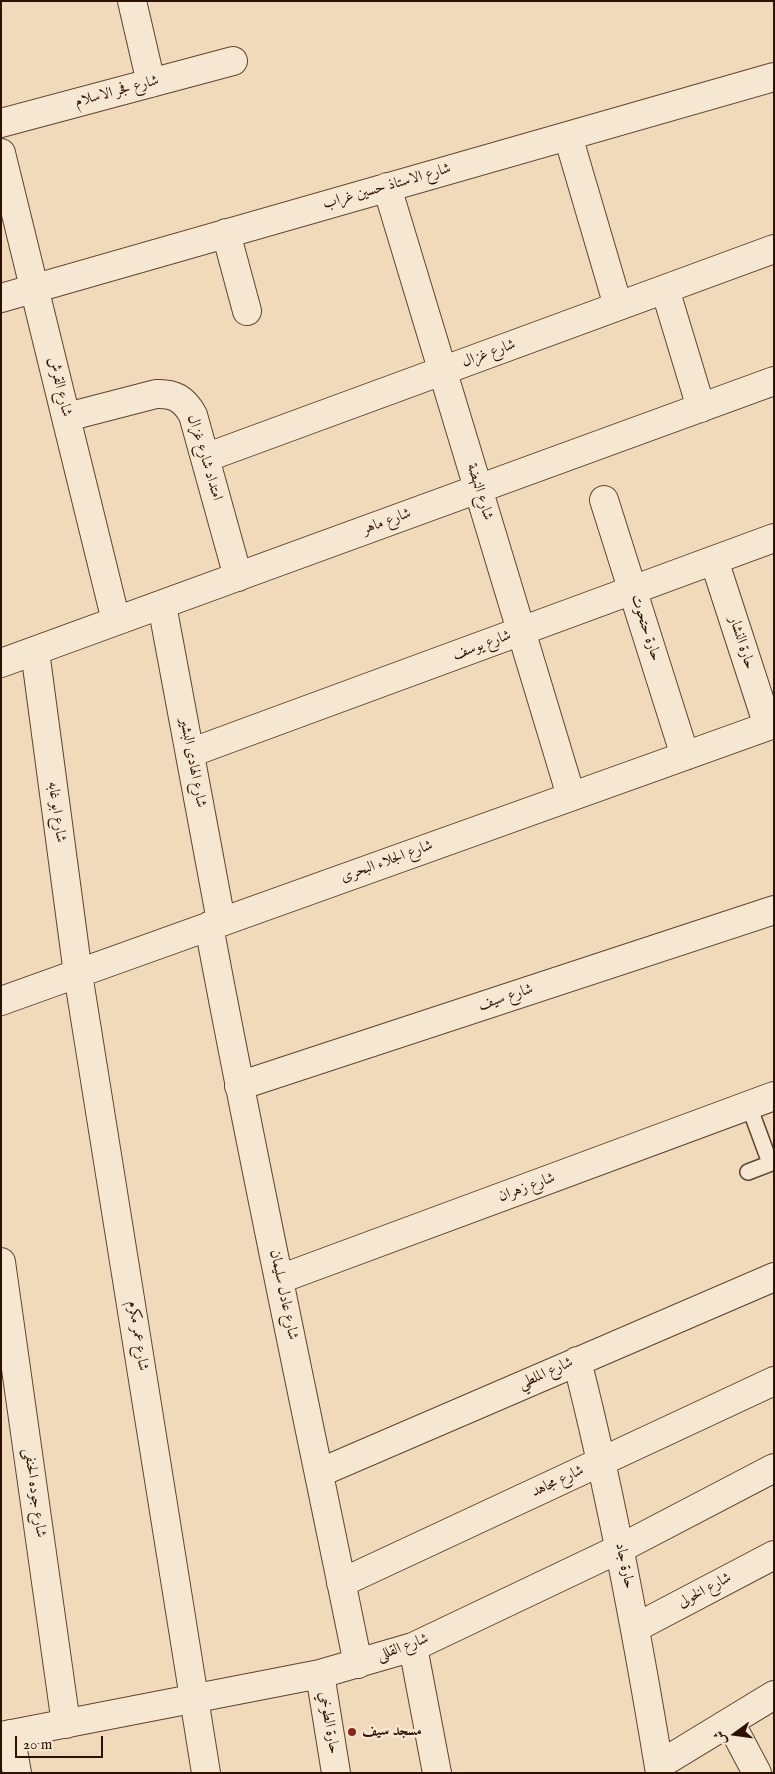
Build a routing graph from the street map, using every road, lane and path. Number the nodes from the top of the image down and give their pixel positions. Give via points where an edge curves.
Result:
1 (132, 1) edge
2 (233, 61) dead end
3 (774, 77) edge
4 (151, 83) junction
5 (1, 123) edge
6 (568, 136) junction
7 (1, 153) edge
8 (386, 187) junction
9 (226, 234) junction
10 (774, 249) edge
11 (34, 288) junction
12 (665, 289) junction
13 (1, 298) edge
14 (618, 306) junction
15 (247, 311) dead end
16 (442, 371) junction
17 (774, 381) edge
18 (702, 408) junction
19 (66, 417) junction
20 (205, 458) junction
21 (478, 489) junction
22 (604, 500) dead end
23 (774, 538) edge
24 (714, 560) junction
25 (238, 577) junction
26 (633, 590) junction
27 (162, 605) junction
28 (116, 621) junction
29 (521, 632) junction
30 (35, 651) junction
31 (1, 663) edge
32 (771, 725) edge
33 (190, 753) junction
34 (685, 756) junction
35 (571, 796) junction
36 (774, 910) edge
37 (215, 924) junction
38 (78, 974) junction
39 (1, 1002) edge
40 (239, 1086) junction
41 (774, 1096) edge
42 (749, 1106) junction
43 (772, 1162) edge
44 (748, 1172) dead end
45 (1, 1262) edge
46 (774, 1277) edge
47 (280, 1279) junction
48 (577, 1361) junction
49 (774, 1382) edge
50 (602, 1461) junction
51 (774, 1468) edge
52 (319, 1473) junction
53 (620, 1548) junction
54 (774, 1555) edge
55 (341, 1583) junction
56 (637, 1627) junction
57 (414, 1647) junction
58 (358, 1664) junction
59 (320, 1674) junction
60 (774, 1695) edge
61 (196, 1698) junction
62 (730, 1722) junction
63 (66, 1724) junction
64 (6, 1735) edge
65 (660, 1769) edge
66 (17, 1773) edge
67 (206, 1773) edge
68 (336, 1773) edge
69 (437, 1773) edge
70 (757, 1773) edge

1 - 4 street
2 - 4 street, شارع فجر الاسلام
3 - 6 street, شارع الاستاذ حسين غراب
4 - 5 street, شارع فجر الاسلام
6 - 8 street, شارع الاستاذ حسين غراب
6 - 14 street
7 - 11 street, شارع القرش
8 - 9 street, شارع الاستاذ حسين غراب
8 - 16 street, شارع النهضة
9 - 11 street, شارع الاستاذ حسين غراب
9 - 15 street
10 - 12 street, شارع غزال
11 - 13 street, شارع الاستاذ حسين غراب
11 - 19 street, شارع القرش
12 - 14 street, شارع غزال
12 - 18 street
14 - 16 street, شارع غزال
16 - 20 street, شارع غزال
16 - 21 street, شارع النهضة
17 - 18 street, شارع ماهر
18 - 21 street, شارع ماهر
19 - 20 street, امتداد شارع غزال via 168,393 187,404
19 - 28 street, شارع القرش
20 - 25 street, امتداد شارع غزال
21 - 25 street, شارع ماهر
21 - 29 street, شارع النهضة
22 - 26 street, حارة حتحوت
23 - 24 street, شارع يوسف
24 - 26 street, شارع يوسف
24 - 32 street, حارة النشار
25 - 27 street, شارع ماهر
26 - 29 street, شارع يوسف
26 - 34 street, حارة حتحوت
27 - 28 street, شارع ماهر
27 - 33 street, شارع الهادى البشير
28 - 30 street, شارع ماهر
29 - 33 street, شارع يوسف
29 - 35 street, شارع النهضة
30 - 31 street, شارع ماهر
30 - 38 street, شارع ابو غابه
32 - 34 street, شارع الجلاء البحرى
33 - 37 street, شارع الهادى البشير
34 - 35 street, شارع الجلاء البحرى
35 - 37 street, شارع الجلاء البحرى
36 - 40 street, شارع سيف
37 - 38 street, شارع الجلاء البحرى
37 - 40 street, شارع عادل سليمان
38 - 39 street, شارع الجلاء البحرى
38 - 61 street, شارع عمر مكرم
40 - 47 street, شارع عادل سليمان
41 - 42 street, شارع زهران
42 - 43 lane
42 - 47 street, شارع زهران
43 - 44 lane
45 - 63 street, شارع جوده الحنفى
46 - 48 street, شارع الملطي
47 - 52 street, شارع عادل سليمان
48 - 50 street, حارة جاد
48 - 52 street, شارع الملطي
49 - 50 street, شارع مجاهد
50 - 53 street, حارة جاد
50 - 55 street, شارع مجاهد
51 - 53 street, شارع القللى
52 - 55 street, شارع عادل سليمان
53 - 56 street, حارة جاد
53 - 57 street, شارع القللى
54 - 56 street, شارع الخولى
55 - 58 street, شارع عادل سليمان
56 - 65 street, حارة جاد
57 - 58 street, شارع القللى
57 - 69 street
58 - 59 street, شارع القللى
59 - 61 street, شارع القللى
59 - 68 street, حارة الطوخي
60 - 62 street
61 - 63 street, شارع القللى
61 - 67 street, شارع عمر مكرم
62 - 65 street
62 - 70 street
63 - 64 street, شارع القللى
64 - 66 street

